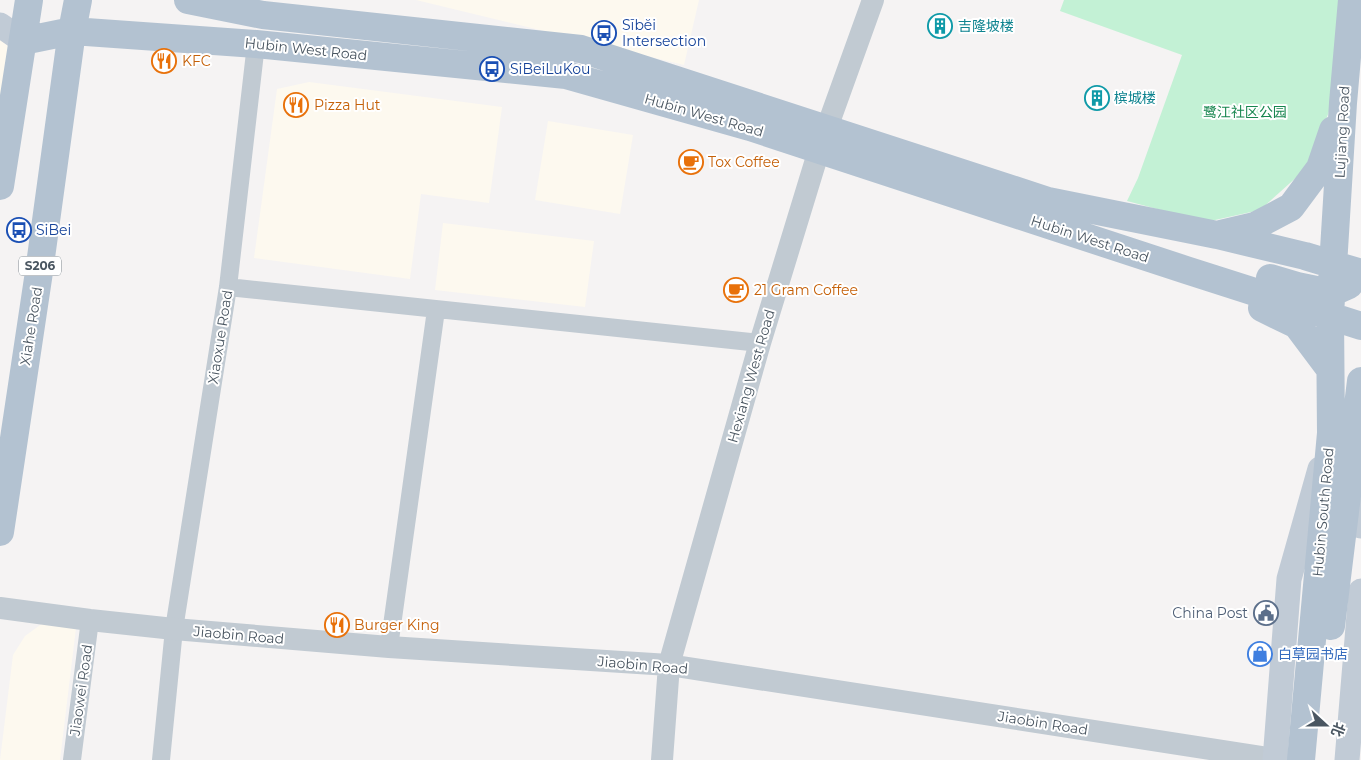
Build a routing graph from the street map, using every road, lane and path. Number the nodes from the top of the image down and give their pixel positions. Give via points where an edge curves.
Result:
1 (29, 0) edge
2 (78, 0) edge
3 (188, 0) edge
4 (873, 0) edge
5 (1352, 0) edge
6 (263, 8) edge
7 (0, 25) edge
8 (72, 31) junction
9 (23, 41) junction
10 (256, 44) junction
11 (1343, 103) junction
12 (823, 140) junction
13 (0, 184) edge
14 (1217, 235) junction
15 (1101, 242) junction
16 (1333, 264) junction
17 (1186, 270) junction
18 (1361, 273) edge
19 (1361, 281) edge
20 (228, 287) junction
21 (1331, 304) junction
22 (436, 310) junction
23 (1361, 326) edge
24 (760, 343) junction
25 (1330, 369) junction
26 (1361, 381) edge
27 (1349, 430) edge
28 (1361, 526) edge
29 (0, 532) edge
30 (1361, 590) edge
31 (0, 608) edge
32 (90, 620) junction
33 (174, 629) junction
34 (389, 647) junction
35 (669, 665) junction
36 (72, 760) edge
37 (161, 760) edge
38 (662, 760) edge
39 (1283, 760) edge
40 (1320, 760) edge
41 (1347, 760) edge

1 - 9 main road
2 - 8 main road, Xiahe Road / S206
3 - 6 main road, Hubin West Road
4 - 12 street, Hexiang West Road
5 - 11 main road, Lujiang Road
6 - 12 main road, Hubin West Road via 581,50
7 - 9 main road
8 - 9 main road, Hubin West Road
8 - 10 main road, Hubin West Road
8 - 29 main road, Xiahe Road / S206
9 - 13 main road
10 - 12 main road, Hubin West Road via 566,75 750,127
10 - 20 street, Xiaoxue Road
11 - 14 main road via 1320,168 1291,207 1255,226
11 - 16 main road, Lujiang Road
12 - 14 main road, Hubin West Road via 1048,201
12 - 15 main road, Hubin West Road
12 - 24 street, Hexiang West Road
14 - 16 main road, Hubin West Road
15 - 17 main road, Hubin West Road
15 - 21 main road via 1169,248 1297,286
16 - 18 main road, Hubin West Road
16 - 21 main road, Hubin South Road
17 - 21 main road, Hubin West Road
17 - 25 main road via 1297,325
19 - 21 main road
20 - 22 street
20 - 33 street, Xiaoxue Road
21 - 23 main road, Hubin West Road
21 - 25 main road, Hubin South Road
22 - 24 street
22 - 34 street
24 - 35 street, Hexiang West Road
25 - 27 main road, Hubin South Road
26 - 27 main road, Hubin South Road
27 - 28 main road
27 - 39 main road, Hubin South Road
27 - 40 main road, Hubin South Road
30 - 41 main road
31 - 32 street, Jiaobin Road
32 - 33 street, Jiaobin Road
32 - 36 street, Jiaowei Road
33 - 34 street, Jiaobin Road
33 - 37 street, Xiaoxue Road
34 - 35 street, Jiaobin Road
35 - 38 street, Hexiang West Road
35 - 39 street, Jiaobin Road

